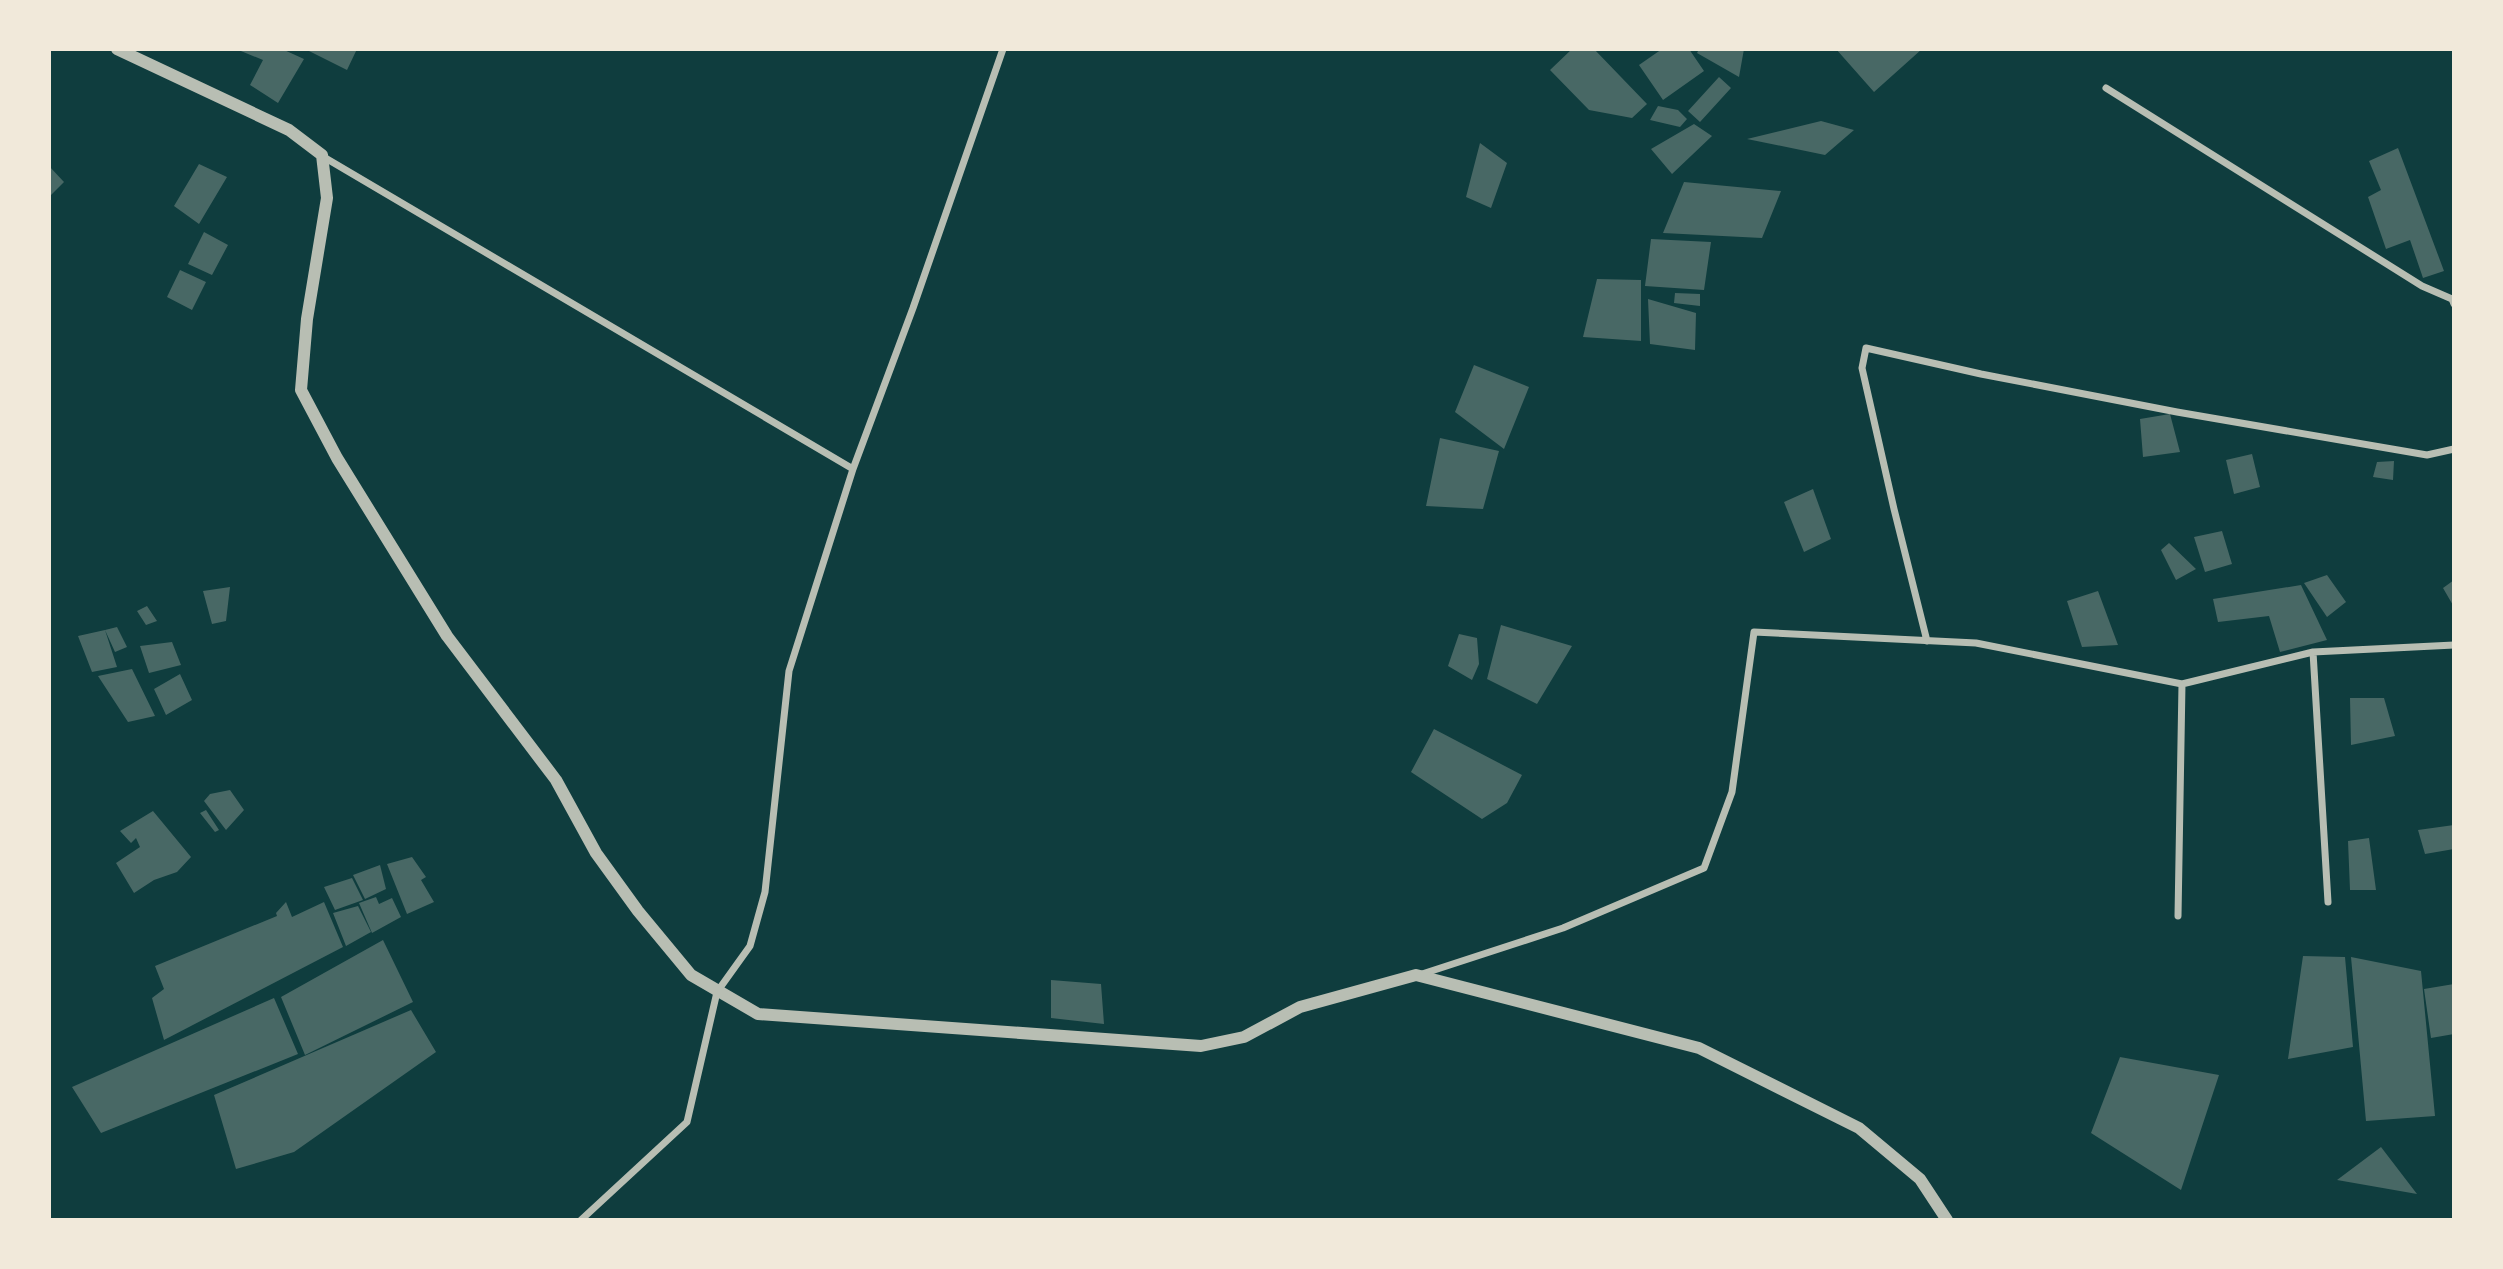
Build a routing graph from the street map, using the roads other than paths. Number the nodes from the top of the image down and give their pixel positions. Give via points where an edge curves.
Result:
1 (117, 49) edge
2 (1003, 49) edge
3 (2106, 88) dead end
4 (322, 155) junction
5 (2454, 304) edge
6 (2454, 449) edge
7 (853, 469) junction
8 (1927, 641) junction
9 (2454, 645) edge
10 (2313, 652) junction
11 (2182, 684) junction
12 (2328, 902) dead end
13 (2178, 916) dead end
14 (1416, 975) junction
15 (717, 992) junction
16 (581, 1220) edge
17 (1947, 1220) edge

1 - 4 street via 289,130
2 - 7 street
3 - 5 street
4 - 7 street
4 - 15 street via 327,198 307,319 301,390 337,458 447,636 556,780 596,853 691,975
6 - 8 street via 2427,455 2238,423 1866,348 1862,368
7 - 15 street via 789,671 765,892 750,946
8 - 11 street via 1976,643
8 - 14 street via 1754,632 1732,792 1704,868 1563,928
9 - 10 street
10 - 11 street
10 - 12 street
11 - 13 street
14 - 15 street via 1300,1007 1244,1037 1201,1046 758,1014
14 - 17 street via 1699,1048 1859,1128 1920,1179
15 - 16 street via 687,1122

